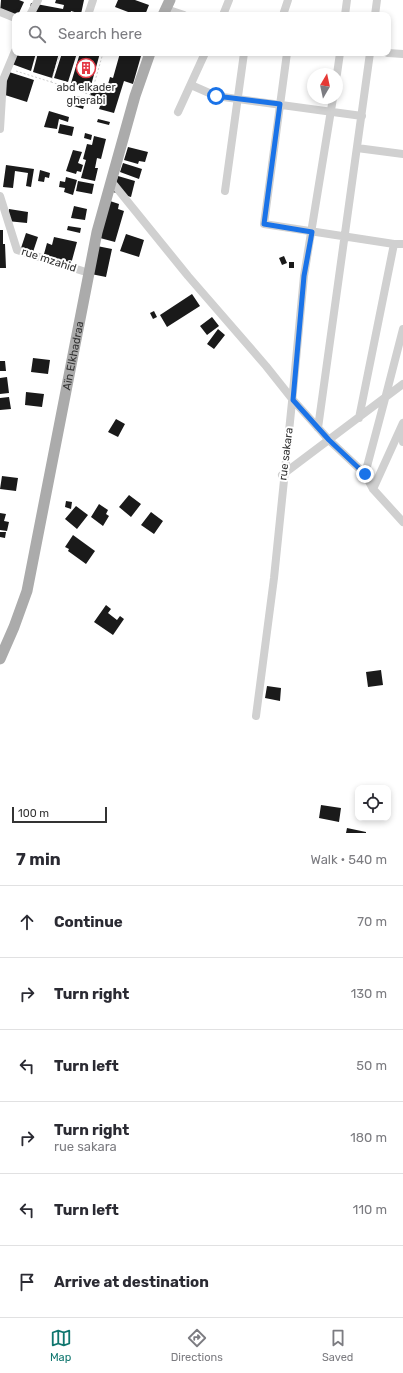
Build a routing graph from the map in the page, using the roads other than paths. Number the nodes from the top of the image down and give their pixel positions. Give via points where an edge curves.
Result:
1 (38, 0) edge
2 (93, 0) edge
3 (229, 0) edge
4 (288, 0) edge
5 (347, 0) edge
6 (377, 0) edge
7 (166, 8) edge
8 (0, 12) edge
9 (32, 12) edge
10 (89, 12) edge
11 (176, 12) edge
12 (224, 12) edge
13 (284, 12) edge
14 (345, 12) edge
15 (375, 12) edge
16 (12, 17) edge
17 (391, 53) edge
18 (403, 54) edge
19 (13, 56) edge
20 (149, 56) edge
21 (204, 56) edge
22 (244, 56) edge
23 (287, 56) edge
24 (340, 56) edge
25 (370, 56) edge
26 (338, 68) edge
27 (191, 85) junction
28 (238, 99) junction
29 (280, 104) junction
30 (333, 104) edge
31 (178, 112) dead end
32 (332, 112) junction
33 (362, 116) junction
34 (0, 129) edge
35 (357, 148) junction
36 (403, 154) edge
37 (111, 181) junction
38 (225, 191) dead end
39 (0, 196) edge
40 (3, 216) edge
41 (312, 232) junction
42 (345, 237) junction
43 (394, 244) junction
44 (403, 244) edge
45 (89, 273) junction
46 (403, 329) edge
47 (403, 384) edge
48 (386, 395) junction
49 (293, 400) junction
50 (359, 418) junction
51 (402, 424) edge
52 (318, 428) junction
53 (329, 440) junction
54 (403, 442) edge
55 (365, 474) junction
56 (282, 475) junction
57 (373, 489) junction
58 (403, 522) edge
59 (0, 659) edge
60 (256, 716) dead end

1 - 9 street
2 - 10 street
3 - 12 street
4 - 13 street
5 - 14 street
6 - 15 street
7 - 11 street
8 - 16 street
17 - 18 street
19 - 34 street via 3,80
20 - 37 main road, Aïn Elkhadraa
21 - 27 street
22 - 28 street
23 - 29 street
24 - 26 street
25 - 33 street
27 - 28 street via 216,96
27 - 31 street
28 - 29 street
28 - 38 street
29 - 32 street
29 - 41 street via 264,224
30 - 32 street, rue sakara
32 - 33 street
32 - 41 street, rue sakara
33 - 35 street
35 - 36 street
35 - 42 street
37 - 45 main road, Aïn Elkhadraa
37 - 49 street
39 - 40 street, rue mzahid
40 - 45 street, rue mzahid via 17,250
41 - 42 street
41 - 49 street, rue sakara via 304,276
42 - 43 street
42 - 52 street
43 - 44 street
43 - 50 street
45 - 59 main road, Aïn Elkhadraa via 27,591
46 - 48 street
47 - 48 street
48 - 50 street
48 - 55 street
49 - 52 street
49 - 56 street, rue sakara
50 - 53 street
51 - 54 street
51 - 57 street
52 - 53 street
53 - 55 street
53 - 56 street
55 - 57 street
56 - 60 street, rue sakara via 274,578
57 - 58 street

